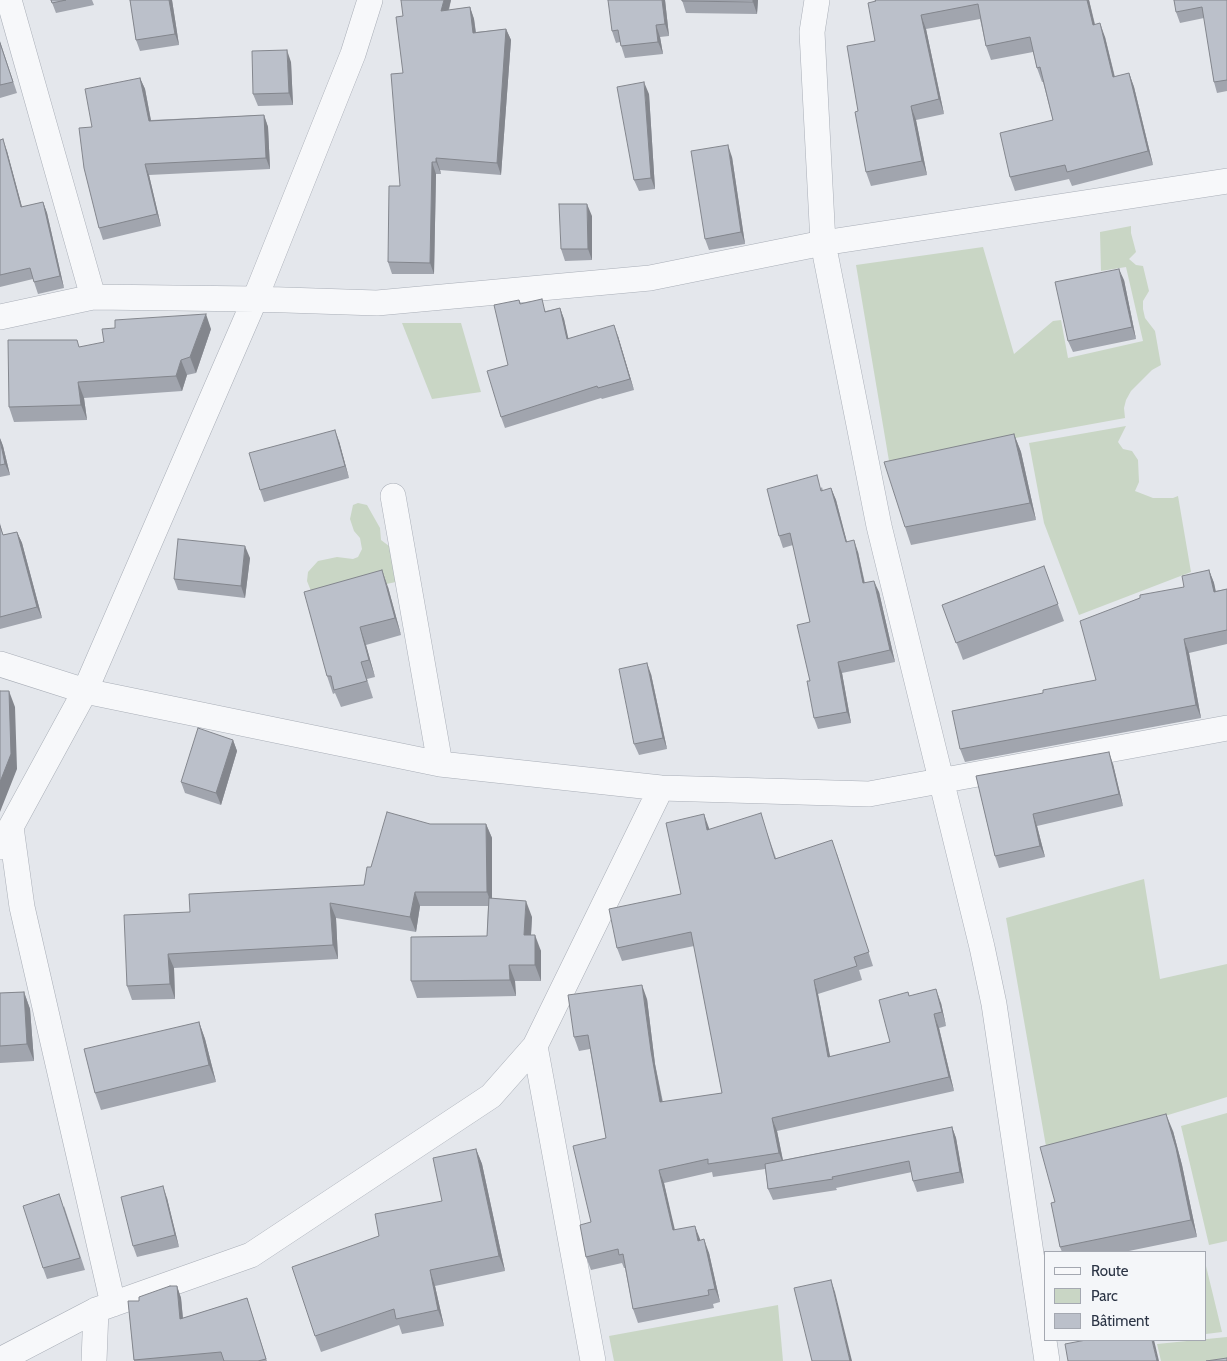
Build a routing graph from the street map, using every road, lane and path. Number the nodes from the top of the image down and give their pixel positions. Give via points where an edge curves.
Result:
1 (9, 0) edge
2 (370, 0) edge
3 (817, 0) edge
4 (1227, 181) edge
5 (823, 243) junction
6 (93, 296) junction
7 (255, 299) junction
8 (0, 317) edge
9 (392, 496) dead end
10 (0, 664) edge
11 (85, 690) junction
12 (1227, 728) edge
13 (440, 764) junction
14 (942, 781) junction
15 (661, 788) junction
16 (5, 837) edge
17 (535, 1046) junction
18 (105, 1307) junction
19 (1044, 1341) edge
20 (1044, 1341) edge
21 (0, 1360) edge
22 (94, 1361) edge
23 (593, 1361) edge
24 (1047, 1361) edge

1 - 6 street
2 - 7 street via 353,54
3 - 5 street via 812,32
4 - 5 street
5 - 7 street via 650,278 377,303
5 - 14 street via 879,526
6 - 7 street
6 - 8 street
7 - 11 street
9 - 13 street
10 - 11 street
11 - 13 street
11 - 16 street
12 - 14 street
13 - 15 street
14 - 15 street via 869,794
14 - 20 street via 994,1004
15 - 17 street
16 - 18 street
17 - 18 street via 491,1096 251,1255
17 - 23 street
18 - 21 street
18 - 22 street
19 - 24 street

